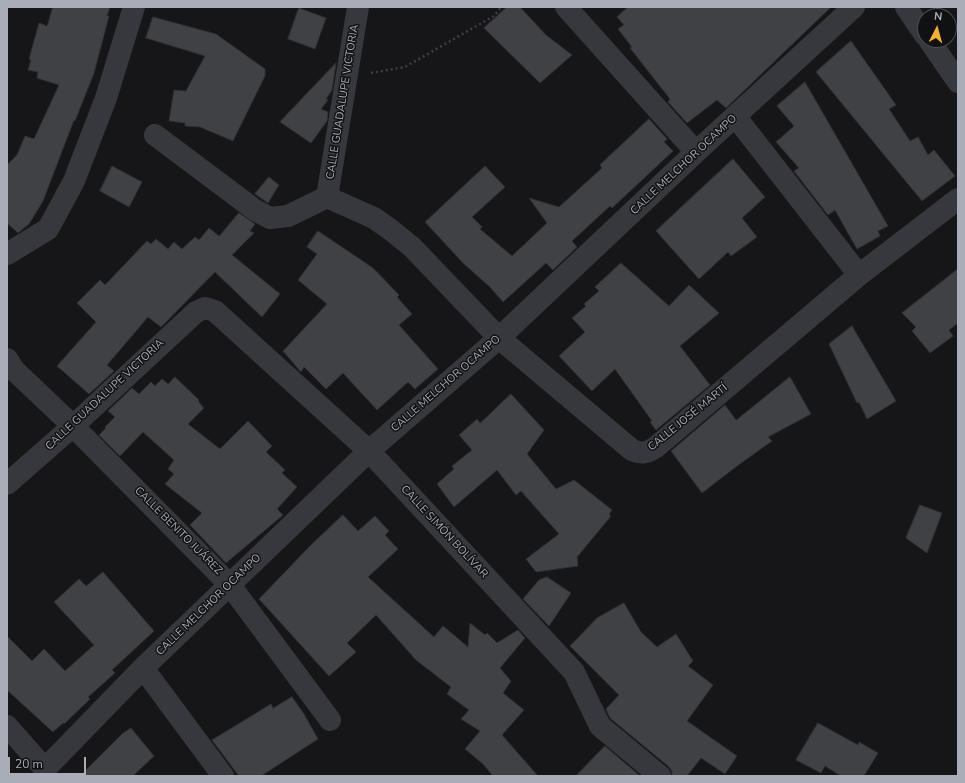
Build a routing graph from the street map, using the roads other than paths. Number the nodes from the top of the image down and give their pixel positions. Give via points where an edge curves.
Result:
1 (134, 7) edge
2 (358, 7) edge
3 (566, 7) edge
4 (854, 7) edge
5 (906, 7) edge
6 (917, 23) edge
7 (935, 48) edge
8 (958, 82) edge
9 (736, 116) junction
10 (155, 135) dead end
11 (696, 152) junction
12 (327, 197) junction
13 (958, 199) edge
14 (7, 254) edge
15 (860, 275) junction
16 (205, 308) joint
17 (499, 338) junction
18 (9, 366) edge
19 (73, 426) junction
20 (369, 451) junction
21 (7, 484) edge
22 (230, 585) junction
23 (143, 668) junction
24 (330, 720) dead end
25 (7, 726) edge
26 (223, 776) edge
27 (660, 776) edge

1 - 14 street via 106,98 74,181 48,229
2 - 12 street, CALLE GUADALUPE VICTORIA
3 - 11 street
4 - 9 street, CALLE MELCHOR OCAMPO
5 - 6 street
7 - 8 street
9 - 11 street, CALLE MELCHOR OCAMPO
9 - 15 street
10 - 12 street via 255,210 270,218 288,216
11 - 17 street, CALLE MELCHOR OCAMPO
12 - 17 street, CALLE JOSÉ MARTÍ via 374,218 412,247
13 - 15 street, CALLE JOSÉ MARTÍ
15 - 17 street, CALLE JOSÉ MARTÍ via 648,453 632,450
16 - 19 street, CALLE GUADALUPE VICTORIA via 196,312
16 - 20 street, CALLE SIMÓN BOLÍVAR via 215,311
17 - 20 street, CALLE MELCHOR OCAMPO
18 - 19 street, CALLE BENITO JUÁREZ
19 - 21 street, CALLE GUADALUPE VICTORIA
19 - 22 street, CALLE BENITO JUÁREZ
20 - 22 street, CALLE MELCHOR OCAMPO
20 - 27 street, CALLE SIMÓN BOLÍVAR via 574,672 600,726
22 - 23 street, CALLE MELCHOR OCAMPO
22 - 24 street, CALLE BENITO JUÁREZ
23 - 25 street, CALLE MELCHOR OCAMPO via 45,769
23 - 26 street

